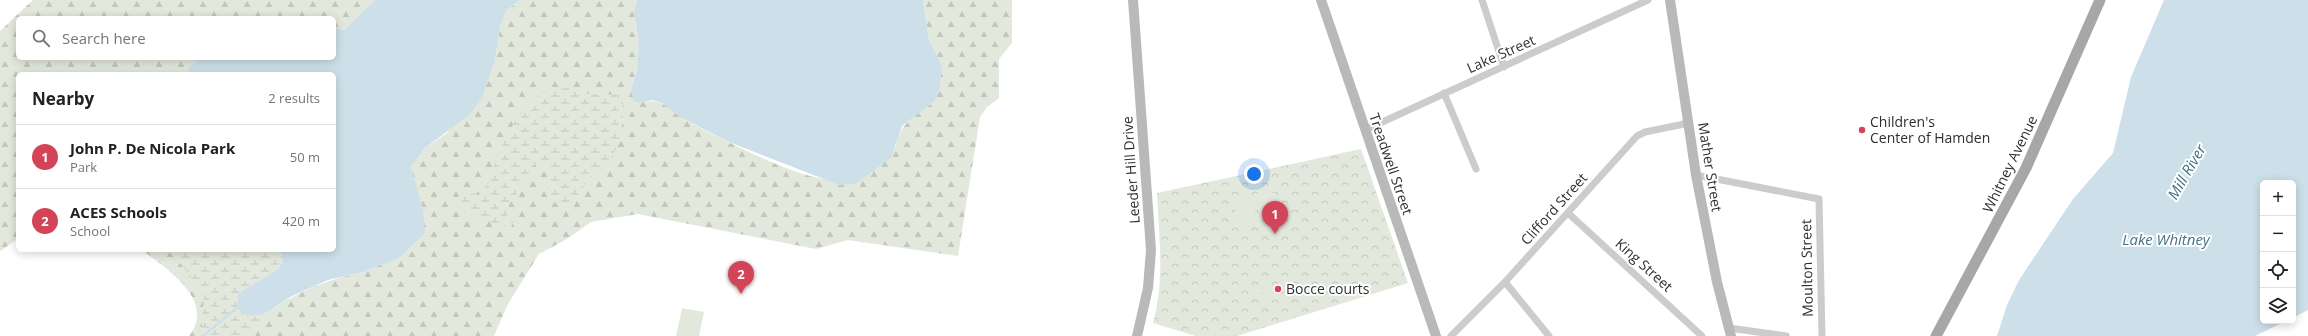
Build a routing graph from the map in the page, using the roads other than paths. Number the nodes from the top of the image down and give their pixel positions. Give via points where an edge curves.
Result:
1 (1133, 0) edge
2 (1321, 0) edge
3 (1482, 0) edge
4 (1648, 0) edge
5 (1670, 0) edge
6 (2100, 0) edge
7 (1504, 67) junction
8 (1444, 93) junction
9 (1689, 123) junction
10 (1365, 130) junction
11 (1476, 169) dead end
12 (1696, 175) junction
13 (1568, 213) junction
14 (1505, 282) junction
15 (1730, 332) edge
16 (1137, 336) edge
17 (1436, 336) edge
18 (1451, 336) edge
19 (1549, 336) edge
20 (1702, 336) edge
21 (1786, 336) edge
22 (1822, 336) edge
23 (1936, 336) edge

1 - 16 street, Leeder Hill Drive via 1151,250 1148,288
2 - 10 street, Treadwell Street
3 - 7 street
4 - 7 street, Lake Street
5 - 9 street, Mather Street
6 - 23 main road, Whitney Avenue via 2026,168
7 - 8 street, Lake Street
8 - 10 street, Lake Street
8 - 11 street
9 - 12 street, Mather Street
9 - 13 street, Clifford Street via 1637,136
10 - 17 street, Treadwell Street
12 - 15 street, Mather Street via 1717,282
12 - 22 street, Moulton Street via 1819,199
13 - 14 street, Clifford Street
13 - 20 street, King Street
14 - 18 street, Clifford Street
14 - 19 street
15 - 21 street

